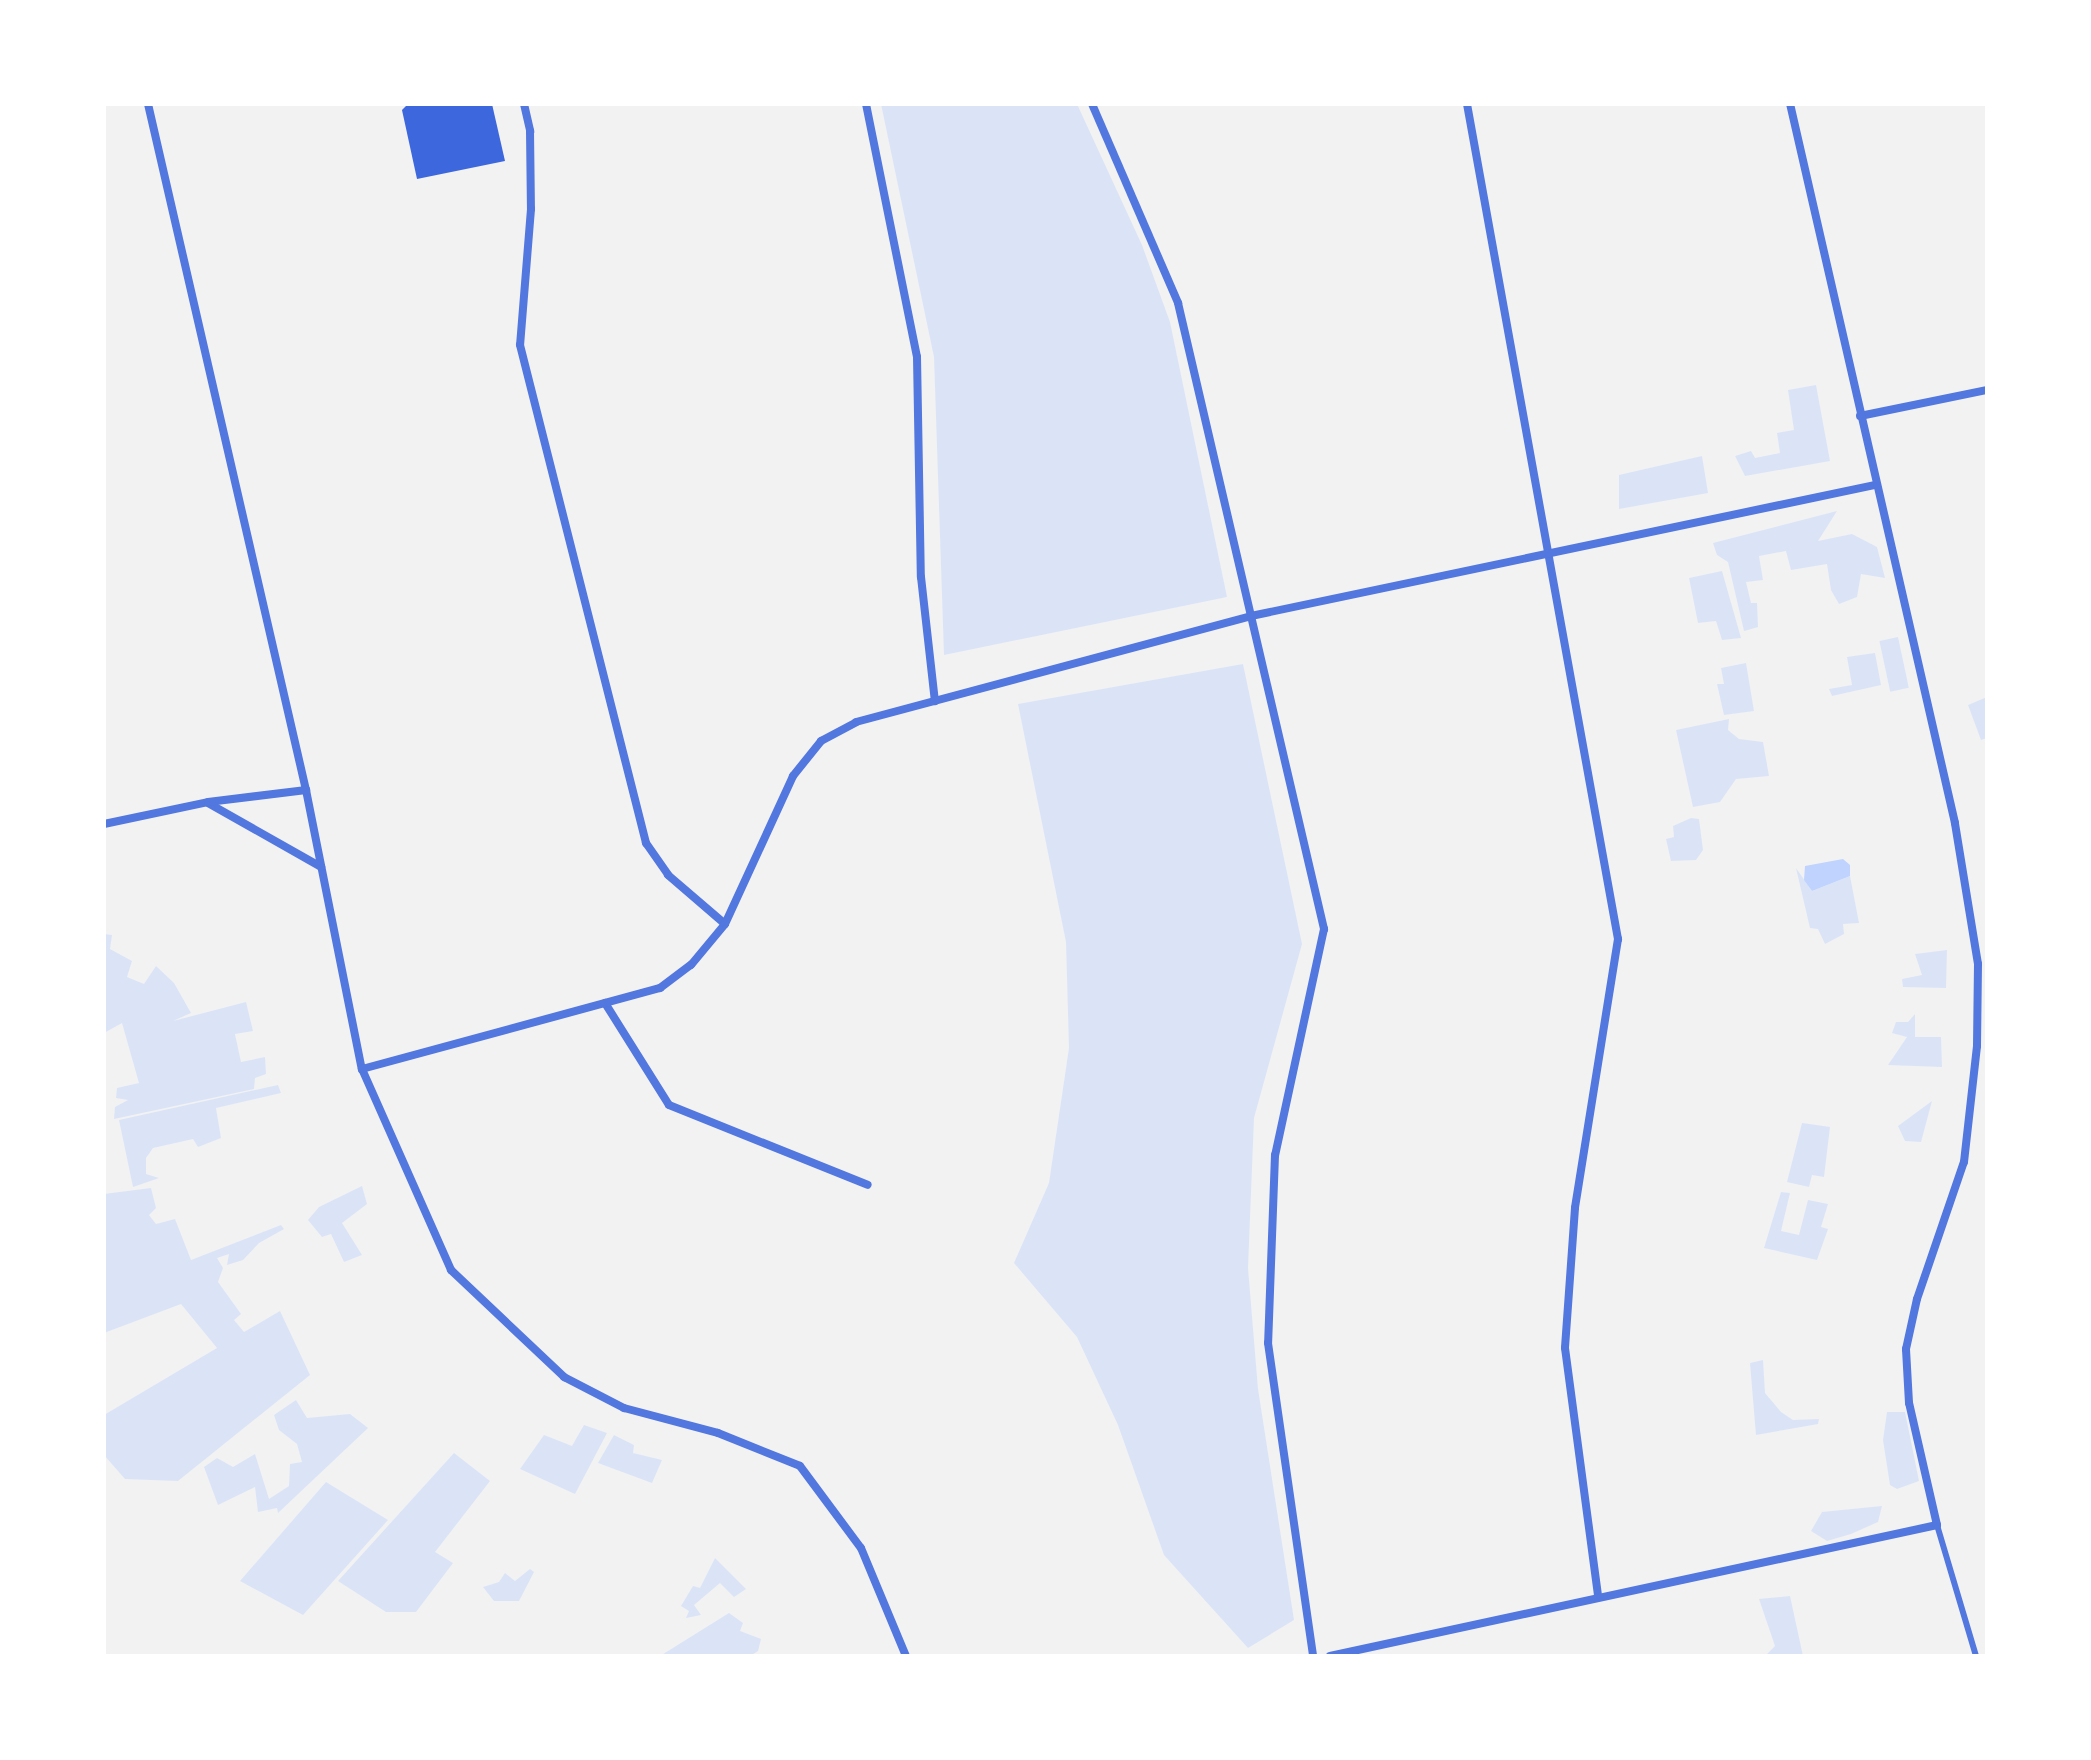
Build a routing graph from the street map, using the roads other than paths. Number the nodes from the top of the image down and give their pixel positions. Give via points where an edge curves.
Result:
1 (148, 104) edge
2 (524, 104) edge
3 (866, 104) edge
4 (1092, 104) edge
5 (1467, 104) edge
6 (1790, 104) edge
7 (1987, 390) edge
8 (1860, 416) junction
9 (1875, 485) junction
10 (1550, 554) junction
11 (1251, 616) junction
12 (935, 701) junction
13 (306, 790) junction
14 (208, 802) junction
15 (104, 824) edge
16 (321, 867) junction
17 (725, 924) junction
18 (605, 1003) junction
19 (362, 1069) junction
20 (868, 1185) dead end
21 (1937, 1525) junction
22 (1598, 1595) junction
23 (906, 1656) edge
24 (1313, 1656) edge
25 (1330, 1656) edge
26 (1976, 1656) edge

1 - 13 street
2 - 17 street via 530,131 531,209 520,345 646,843 668,875
3 - 12 street via 917,357 921,577
4 - 11 street via 1178,303
5 - 10 street
6 - 8 street
7 - 8 street
8 - 9 street
9 - 10 street
9 - 21 street via 1955,823 1978,964 1977,1046 1964,1162 1917,1299 1906,1349 1909,1403
10 - 11 street
10 - 22 street via 1618,939 1575,1208 1565,1348
11 - 12 street
11 - 24 street via 1324,929 1275,1155 1268,1343
12 - 17 street via 856,722 821,741 793,776
13 - 14 street
13 - 16 street
14 - 15 street
14 - 16 street
16 - 19 street
17 - 18 street via 691,965 660,988
18 - 19 street
18 - 20 street via 669,1105
19 - 23 street via 451,1270 564,1377 624,1408 718,1433 800,1466 861,1548
21 - 22 street
21 - 26 lane
22 - 25 street

